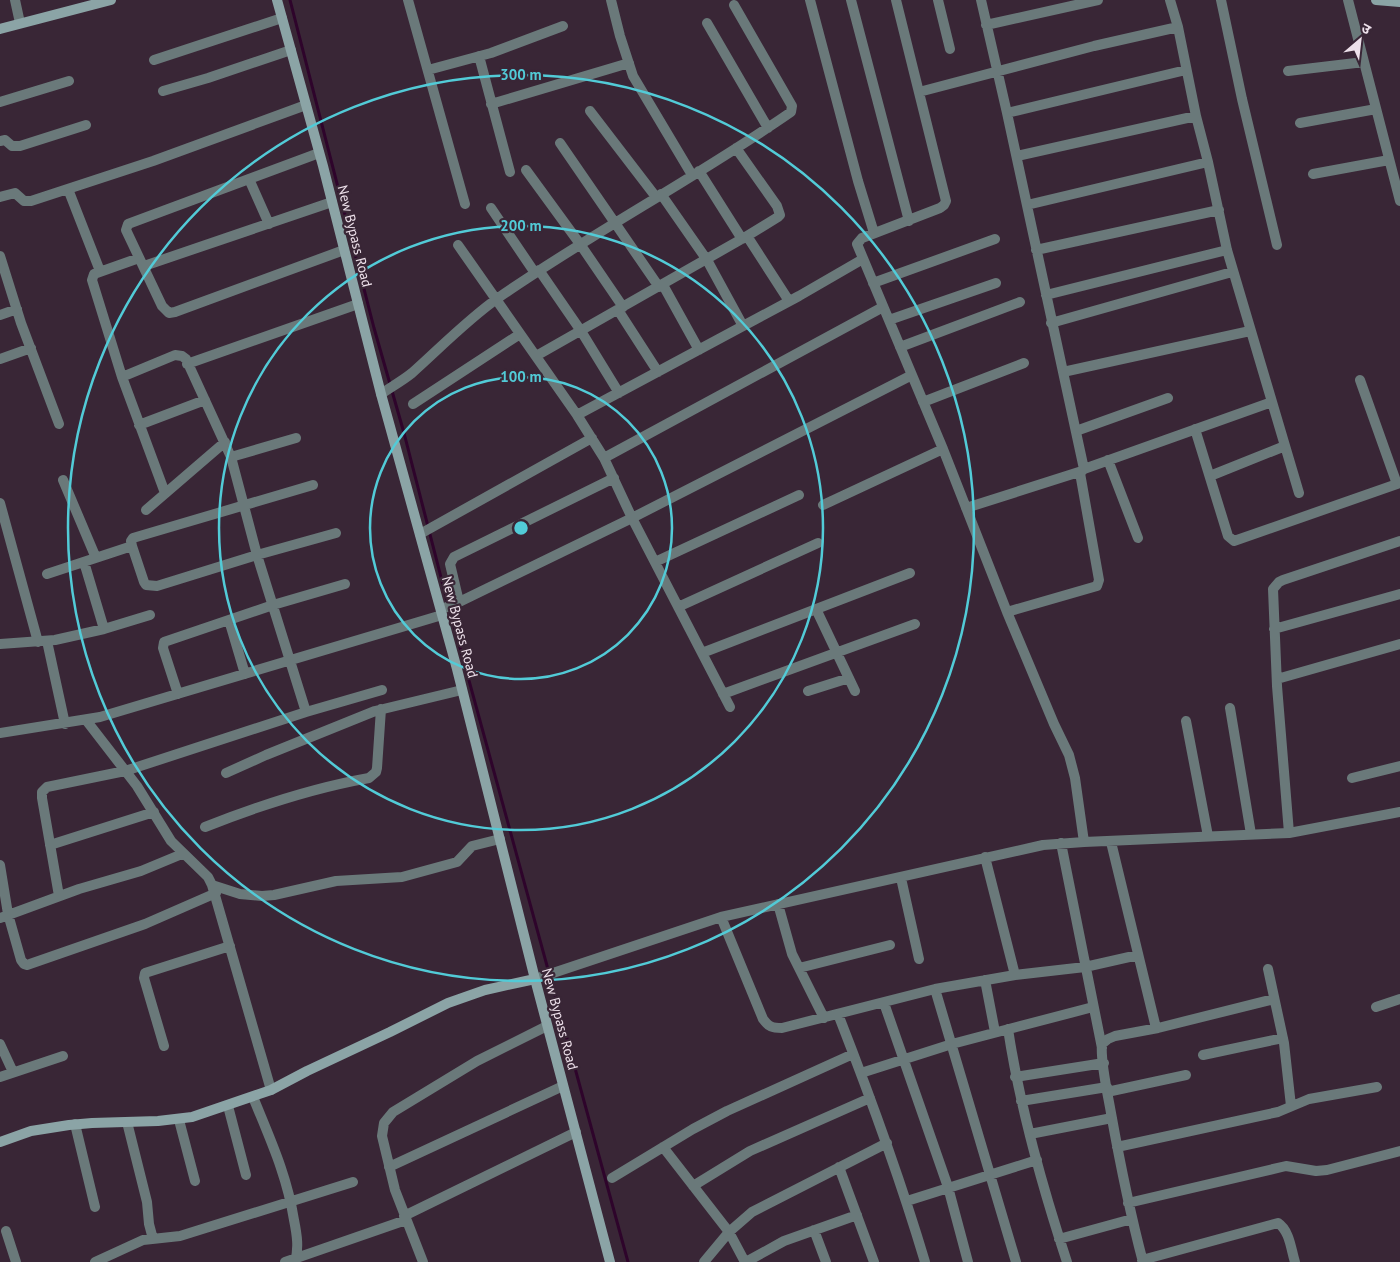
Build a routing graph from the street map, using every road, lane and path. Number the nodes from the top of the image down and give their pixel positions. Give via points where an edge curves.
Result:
1 (15, 0) edge
2 (111, 0) edge
3 (277, 0) edge
4 (408, 0) edge
5 (610, 0) edge
6 (810, 0) edge
7 (851, 0) edge
8 (896, 0) edge
9 (938, 0) edge
10 (981, 0) edge
11 (1098, 0) edge
12 (1170, 0) edge
13 (1221, 0) edge
14 (1348, 0) edge
15 (1376, 0) edge
16 (98, 2) edge
17 (1400, 2) edge
18 (734, 5) dead end
19 (282, 18) junction
20 (707, 23) dead end
21 (20, 24) junction
22 (986, 25) junction
23 (562, 26) dead end
24 (1178, 27) junction
25 (0, 29) edge
26 (950, 49) dead end
27 (291, 50) junction
28 (479, 56) junction
29 (154, 60) dead end
30 (1364, 62) junction
31 (629, 64) junction
32 (428, 70) junction
33 (1186, 70) junction
34 (997, 71) junction
35 (1288, 71) dead end
36 (69, 81) dead end
37 (163, 90) dead end
38 (919, 92) junction
39 (0, 102) edge
40 (306, 104) junction
41 (492, 104) junction
42 (1376, 109) junction
43 (590, 111) dead end
44 (1008, 113) junction
45 (1196, 116) junction
46 (1300, 123) dead end
47 (86, 125) dead end
48 (768, 128) junction
49 (0, 141) edge
50 (560, 143) dead end
51 (736, 148) junction
52 (320, 153) junction
53 (1016, 156) junction
54 (1390, 160) junction
55 (1208, 162) junction
56 (526, 170) dead end
57 (510, 172) dead end
58 (696, 173) junction
59 (1312, 174) dead end
60 (249, 179) junction
61 (68, 189) junction
62 (658, 196) junction
63 (0, 197) edge
64 (1400, 201) edge
65 (332, 202) junction
66 (465, 204) dead end
67 (1027, 205) junction
68 (492, 208) dead end
69 (1219, 210) junction
70 (909, 220) junction
71 (615, 222) junction
72 (269, 224) junction
73 (874, 233) junction
74 (745, 238) junction
75 (995, 239) dead end
76 (580, 244) junction
77 (458, 245) dead end
78 (1277, 245) dead end
79 (344, 250) junction
80 (1036, 250) junction
81 (1227, 250) junction
82 (0, 256) edge
83 (863, 259) junction
84 (707, 260) junction
85 (142, 262) junction
86 (537, 271) junction
87 (100, 272) junction
88 (1232, 272) junction
89 (4, 280) edge
90 (873, 283) junction
91 (996, 284) dead end
92 (661, 286) junction
93 (1046, 295) junction
94 (496, 299) junction
95 (789, 302) junction
96 (1020, 302) dead end
97 (358, 304) junction
98 (883, 307) junction
99 (17, 309) junction
100 (620, 309) junction
101 (0, 315) edge
102 (889, 320) junction
103 (1051, 323) junction
104 (743, 326) junction
105 (581, 331) junction
106 (1250, 331) junction
107 (520, 334) junction
108 (900, 347) junction
109 (31, 348) junction
110 (699, 350) junction
111 (536, 356) junction
112 (0, 359) edge
113 (1024, 363) dead end
114 (187, 364) junction
115 (658, 372) junction
116 (1063, 372) junction
117 (912, 375) junction
118 (122, 377) junction
119 (1360, 380) dead end
120 (389, 389) junction
121 (619, 392) junction
122 (1168, 398) dead end
123 (205, 400) junction
124 (923, 402) junction
125 (1272, 402) junction
126 (413, 404) dead end
127 (578, 415) junction
128 (59, 424) dead end
129 (139, 425) junction
130 (1195, 429) junction
131 (1076, 431) junction
132 (296, 438) dead end
133 (592, 438) junction
134 (225, 442) junction
135 (1285, 446) junction
136 (942, 449) junction
137 (231, 457) junction
138 (604, 458) junction
139 (1108, 460) junction
140 (1083, 470) junction
141 (1210, 476) junction
142 (614, 478) junction
143 (63, 480) dead end
144 (1398, 483) edge
145 (312, 485) dead end
146 (165, 493) junction
147 (1299, 493) dead end
148 (799, 495) dead end
149 (0, 503) edge
150 (245, 505) junction
151 (823, 505) dead end
152 (966, 508) junction
153 (146, 510) dead end
154 (632, 518) junction
155 (426, 531) junction
156 (336, 534) dead end
157 (1138, 538) dead end
158 (1400, 541) edge
159 (818, 543) dead end
160 (132, 546) junction
161 (258, 555) junction
162 (96, 558) junction
163 (84, 562) junction
164 (655, 562) junction
165 (46, 574) dead end
166 (910, 574) dead end
167 (345, 584) dead end
168 (1400, 594) edge
169 (273, 605) junction
170 (678, 607) junction
171 (448, 608) junction
172 (816, 609) junction
173 (1007, 612) junction
174 (150, 615) dead end
175 (229, 620) junction
176 (915, 624) dead end
177 (104, 629) junction
178 (1274, 629) junction
179 (42, 642) junction
180 (0, 644) edge
181 (1400, 644) edge
182 (702, 653) junction
183 (836, 653) junction
184 (291, 660) junction
185 (245, 674) junction
186 (849, 678) junction
187 (1276, 679) junction
188 (382, 690) dead end
189 (462, 690) junction
190 (808, 691) dead end
191 (855, 691) dead end
192 (178, 694) junction
193 (723, 694) junction
194 (730, 707) dead end
195 (1230, 708) dead end
196 (381, 709) junction
197 (306, 712) junction
198 (86, 720) junction
199 (1186, 721) dead end
200 (65, 724) junction
201 (0, 733) edge
202 (1400, 766) edge
203 (125, 772) junction
204 (226, 773) dead end
205 (1352, 778) dead end
206 (154, 812) junction
207 (1400, 812) edge
208 (205, 828) dead end
209 (1289, 833) junction
210 (1251, 834) junction
211 (1208, 836) junction
212 (500, 839) junction
213 (1084, 842) junction
214 (1111, 842) junction
215 (1061, 843) junction
216 (50, 845) junction
217 (182, 854) junction
218 (985, 858) junction
219 (0, 865) edge
220 (901, 878) junction
221 (214, 889) junction
222 (59, 896) junction
223 (778, 904) junction
224 (4, 916) edge
225 (720, 916) junction
226 (890, 945) dead end
227 (230, 946) junction
228 (1138, 955) junction
229 (918, 959) dead end
230 (1085, 967) junction
231 (799, 968) junction
232 (1268, 969) dead end
233 (1015, 975) junction
234 (545, 976) junction
235 (986, 980) junction
236 (935, 989) junction
237 (1274, 999) junction
238 (1400, 999) edge
239 (884, 1002) junction
240 (1093, 1007) junction
241 (1376, 1007) dead end
242 (838, 1014) junction
243 (824, 1018) junction
244 (547, 1026) junction
245 (1156, 1028) junction
246 (1008, 1029) junction
247 (995, 1032) junction
248 (1283, 1038) junction
249 (0, 1044) edge
250 (952, 1044) junction
251 (164, 1046) dead end
252 (1102, 1048) junction
253 (853, 1054) junction
254 (1203, 1055) dead end
255 (62, 1056) dead end
256 (903, 1060) junction
257 (1104, 1063) junction
258 (13, 1072) junction
259 (861, 1073) junction
260 (1186, 1075) dead end
261 (0, 1076) edge
262 (1015, 1077) junction
263 (563, 1086) junction
264 (1377, 1087) dead end
265 (270, 1090) junction
266 (1107, 1090) junction
267 (253, 1097) junction
268 (870, 1098) junction
269 (1021, 1101) junction
270 (228, 1106) junction
271 (1291, 1106) junction
272 (1112, 1118) junction
273 (178, 1120) junction
274 (127, 1122) junction
275 (75, 1124) junction
276 (576, 1132) junction
277 (1030, 1134) junction
278 (0, 1142) edge
279 (887, 1143) junction
280 (663, 1147) junction
281 (1117, 1147) junction
282 (1400, 1152) edge
283 (1037, 1160) junction
284 (389, 1167) junction
285 (839, 1167) junction
286 (990, 1174) junction
287 (246, 1175) dead end
288 (612, 1178) dead end
289 (195, 1181) dead end
290 (353, 1182) dead end
291 (694, 1186) junction
292 (948, 1187) junction
293 (907, 1201) junction
294 (291, 1202) junction
295 (1128, 1203) junction
296 (95, 1207) dead end
297 (857, 1215) junction
298 (405, 1218) junction
299 (1132, 1218) junction
300 (814, 1230) junction
301 (6, 1231) dead end
302 (729, 1232) junction
303 (153, 1239) junction
304 (1059, 1239) junction
305 (310, 1258) edge
306 (296, 1260) edge
307 (1142, 1261) edge
308 (16, 1262) edge
309 (95, 1262) edge
310 (285, 1262) edge
311 (423, 1262) edge
312 (610, 1262) edge
313 (704, 1262) edge
314 (745, 1262) edge
315 (826, 1262) edge
316 (874, 1262) edge
317 (925, 1262) edge
318 (968, 1262) edge
319 (1016, 1262) edge
320 (1067, 1262) edge
321 (1296, 1262) edge

1 - 21 street
2 - 16 main road
3 - 19 main road, New Bypass Road
4 - 32 street
5 - 31 street
6 - 73 street
7 - 70 street
8 - 38 street
9 - 26 street
10 - 22 street
11 - 22 street
12 - 24 street
13 - 78 street
14 - 30 street
15 - 17 main road
16 - 21 main road
18 - 48 street via 792,106 791,112
19 - 27 main road, New Bypass Road
19 - 29 street
20 - 48 street
21 - 25 main road
22 - 34 street
23 - 28 street
24 - 33 street
24 - 34 street
27 - 37 street
27 - 40 main road, New Bypass Road
28 - 32 street
28 - 41 street
30 - 35 street
30 - 42 street
31 - 41 street
31 - 58 street via 645,99
32 - 66 street
33 - 44 street
33 - 45 street
34 - 38 street
34 - 44 street
36 - 39 street
38 - 70 street via 946,201 940,208
40 - 52 main road, New Bypass Road
40 - 61 street
41 - 57 street
42 - 46 street
42 - 54 street
43 - 62 street
44 - 53 street
45 - 53 street
45 - 55 street
47 - 49 street via 15,146 5,140
48 - 51 street
50 - 71 street
51 - 58 street
51 - 74 street via 780,214
52 - 60 street
52 - 65 main road, New Bypass Road
53 - 67 street
54 - 59 street
54 - 64 street
55 - 67 street
55 - 69 street
56 - 76 street
58 - 62 street
58 - 74 street
60 - 72 street
60 - 85 street via 128,224 126,230
61 - 63 street via 27,202 15,193
61 - 87 street
62 - 71 street
62 - 84 street
65 - 72 street
65 - 79 main road, New Bypass Road
67 - 80 street
68 - 86 street
69 - 80 street
69 - 81 street
70 - 73 street
71 - 76 street
71 - 92 street
72 - 85 street
73 - 83 street via 857,244
74 - 84 street
74 - 95 street
75 - 90 street
76 - 86 street
76 - 100 street
77 - 94 street
79 - 85 street via 169,313 162,306
79 - 97 main road, New Bypass Road
80 - 93 street
81 - 88 street
81 - 93 street
82 - 89 street
83 - 90 street
83 - 95 street
84 - 92 street
84 - 104 street
85 - 87 street
86 - 94 street
86 - 105 street
87 - 118 street via 94,274 92,280
88 - 103 street
88 - 106 street
89 - 99 street
90 - 98 street
91 - 102 street
92 - 100 street
92 - 110 street
93 - 103 street
94 - 107 street
94 - 120 street
95 - 104 street
96 - 108 street
97 - 114 street
97 - 120 main road, New Bypass Road
98 - 102 street
98 - 138 street
99 - 101 street
99 - 109 street
100 - 105 street
100 - 115 street
102 - 108 street
103 - 116 street
104 - 110 street
105 - 111 street
105 - 121 street
106 - 116 street
106 - 125 street
107 - 111 street
107 - 126 street
108 - 117 street
109 - 112 street
109 - 128 street
110 - 115 street
111 - 127 street
113 - 124 street
114 - 118 street via 182,356 175,355
114 - 123 street
115 - 121 street
116 - 131 street
117 - 124 street
117 - 154 street
118 - 129 street
119 - 144 street
120 - 155 main road, New Bypass Road
121 - 127 street
122 - 131 street
123 - 129 street
123 - 134 street
124 - 136 street
125 - 130 street
125 - 135 street
127 - 133 street
129 - 146 street
130 - 139 street
130 - 141 street
131 - 140 street
132 - 137 street
133 - 138 street
133 - 155 street
134 - 137 street
134 - 146 street
135 - 141 street
135 - 147 street
136 - 151 street
136 - 152 street
137 - 150 street
138 - 142 street
139 - 140 street
139 - 157 street
140 - 152 street
140 - 173 street via 1080,478 1097,586
141 - 144 street via 1228,536 1234,541
142 - 154 street
142 - 171 street via 454,557 450,564
143 - 162 street
145 - 150 street
146 - 153 street
148 - 164 street
149 - 179 street
150 - 160 street via 136,537 131,542
150 - 161 street
152 - 173 street
154 - 164 street
154 - 171 street
155 - 171 main road, New Bypass Road
156 - 161 street
158 - 178 street via 1279,582 1272,597
159 - 170 street
160 - 161 street via 144,582 150,586
160 - 162 street
161 - 169 street
162 - 163 street
163 - 165 street
163 - 177 street
164 - 170 street
166 - 172 street
167 - 169 street
168 - 178 street
169 - 175 street
169 - 184 street
170 - 182 street
171 - 184 street
171 - 189 main road, New Bypass Road
172 - 182 street
172 - 183 street
173 - 213 street via 1069,755
174 - 177 street
175 - 185 street
175 - 192 street via 162,644
176 - 183 street
177 - 179 street
178 - 187 street
179 - 180 street
179 - 200 street
181 - 187 street
182 - 193 street
183 - 186 street
183 - 193 street
184 - 185 street
184 - 197 street
185 - 192 street
186 - 190 street
186 - 191 street
187 - 209 street
188 - 197 street
189 - 196 street
189 - 212 main road, New Bypass Road
192 - 198 street
193 - 194 street
195 - 210 street
196 - 204 street
196 - 208 street via 377,768 373,776 260,806
197 - 203 street
198 - 200 street
198 - 203 street
199 - 211 street
200 - 201 street
202 - 205 street
203 - 206 street
203 - 216 street via 43,789
206 - 216 street
206 - 217 street
207 - 209 street
209 - 210 street
210 - 211 street
211 - 214 street
212 - 221 street via 472,846 456,862 402,877 336,881 262,896
212 - 234 main road, New Bypass Road
213 - 214 street
213 - 215 street
214 - 228 street
215 - 218 street
215 - 230 street
216 - 222 street
217 - 221 street via 204,874
217 - 222 street via 141,871
218 - 220 street
218 - 233 street
219 - 224 street
220 - 223 street
220 - 229 street
221 - 224 street via 144,924 27,964 21,960
221 - 227 street
222 - 224 street
223 - 225 street
223 - 231 street
225 - 234 street
225 - 243 street via 768,1026 782,1028
226 - 231 street
227 - 251 street via 145,972
227 - 265 street
228 - 230 street
228 - 245 street
230 - 233 street
230 - 240 street
231 - 243 street
232 - 237 street
233 - 235 street
234 - 244 main road, New Bypass Road
234 - 265 main road via 448,1003
235 - 236 street
235 - 247 street
236 - 239 street
236 - 250 street
237 - 245 street
237 - 248 street
238 - 241 street
239 - 242 street
239 - 256 street
240 - 246 street
240 - 252 street
242 - 243 street
242 - 253 street
244 - 263 main road, New Bypass Road
244 - 284 street via 477,1061 393,1112 382,1129
245 - 252 street via 1115,1036 1104,1042
246 - 247 street
246 - 262 street
247 - 250 street
248 - 254 street
248 - 271 street
249 - 258 street
250 - 256 street
250 - 286 street
252 - 257 street
253 - 259 street
253 - 280 street via 727,1111
255 - 258 street
256 - 259 street
256 - 292 street
257 - 262 street
257 - 266 street
258 - 261 street
259 - 268 street
260 - 266 street
262 - 269 street
263 - 276 main road, New Bypass Road
263 - 284 street
264 - 271 street via 1309,1099
265 - 267 main road
266 - 269 street
266 - 272 street
267 - 270 main road
267 - 294 street via 280,1163
268 - 279 street
268 - 291 street via 750,1151
269 - 277 street
270 - 273 main road
270 - 287 street
271 - 281 street via 1278,1112
272 - 277 street
272 - 281 street
273 - 274 main road
273 - 289 street
274 - 275 main road
274 - 303 street
275 - 278 main road via 31,1131
275 - 296 street
276 - 298 street
276 - 312 main road, New Bypass Road
277 - 283 street
279 - 285 street
279 - 293 street
280 - 288 street
280 - 291 street
281 - 295 street
282 - 295 street via 1327,1170 1286,1166
283 - 286 street
283 - 304 street
284 - 298 street
285 - 297 street
285 - 302 street via 759,1207
286 - 292 street
286 - 319 street
290 - 294 street
291 - 302 street
292 - 293 street
292 - 318 street
293 - 317 street
294 - 303 street via 180,1236
294 - 306 street via 297,1237
295 - 299 street
297 - 300 street
297 - 316 street
298 - 305 street
298 - 311 street
299 - 304 street
299 - 307 street
300 - 314 street via 784,1241
300 - 315 street
301 - 308 street
302 - 313 street
302 - 314 street
303 - 309 street via 143,1240
304 - 320 street
305 - 306 street
306 - 310 street
307 - 321 street via 1278,1224 1286,1231

